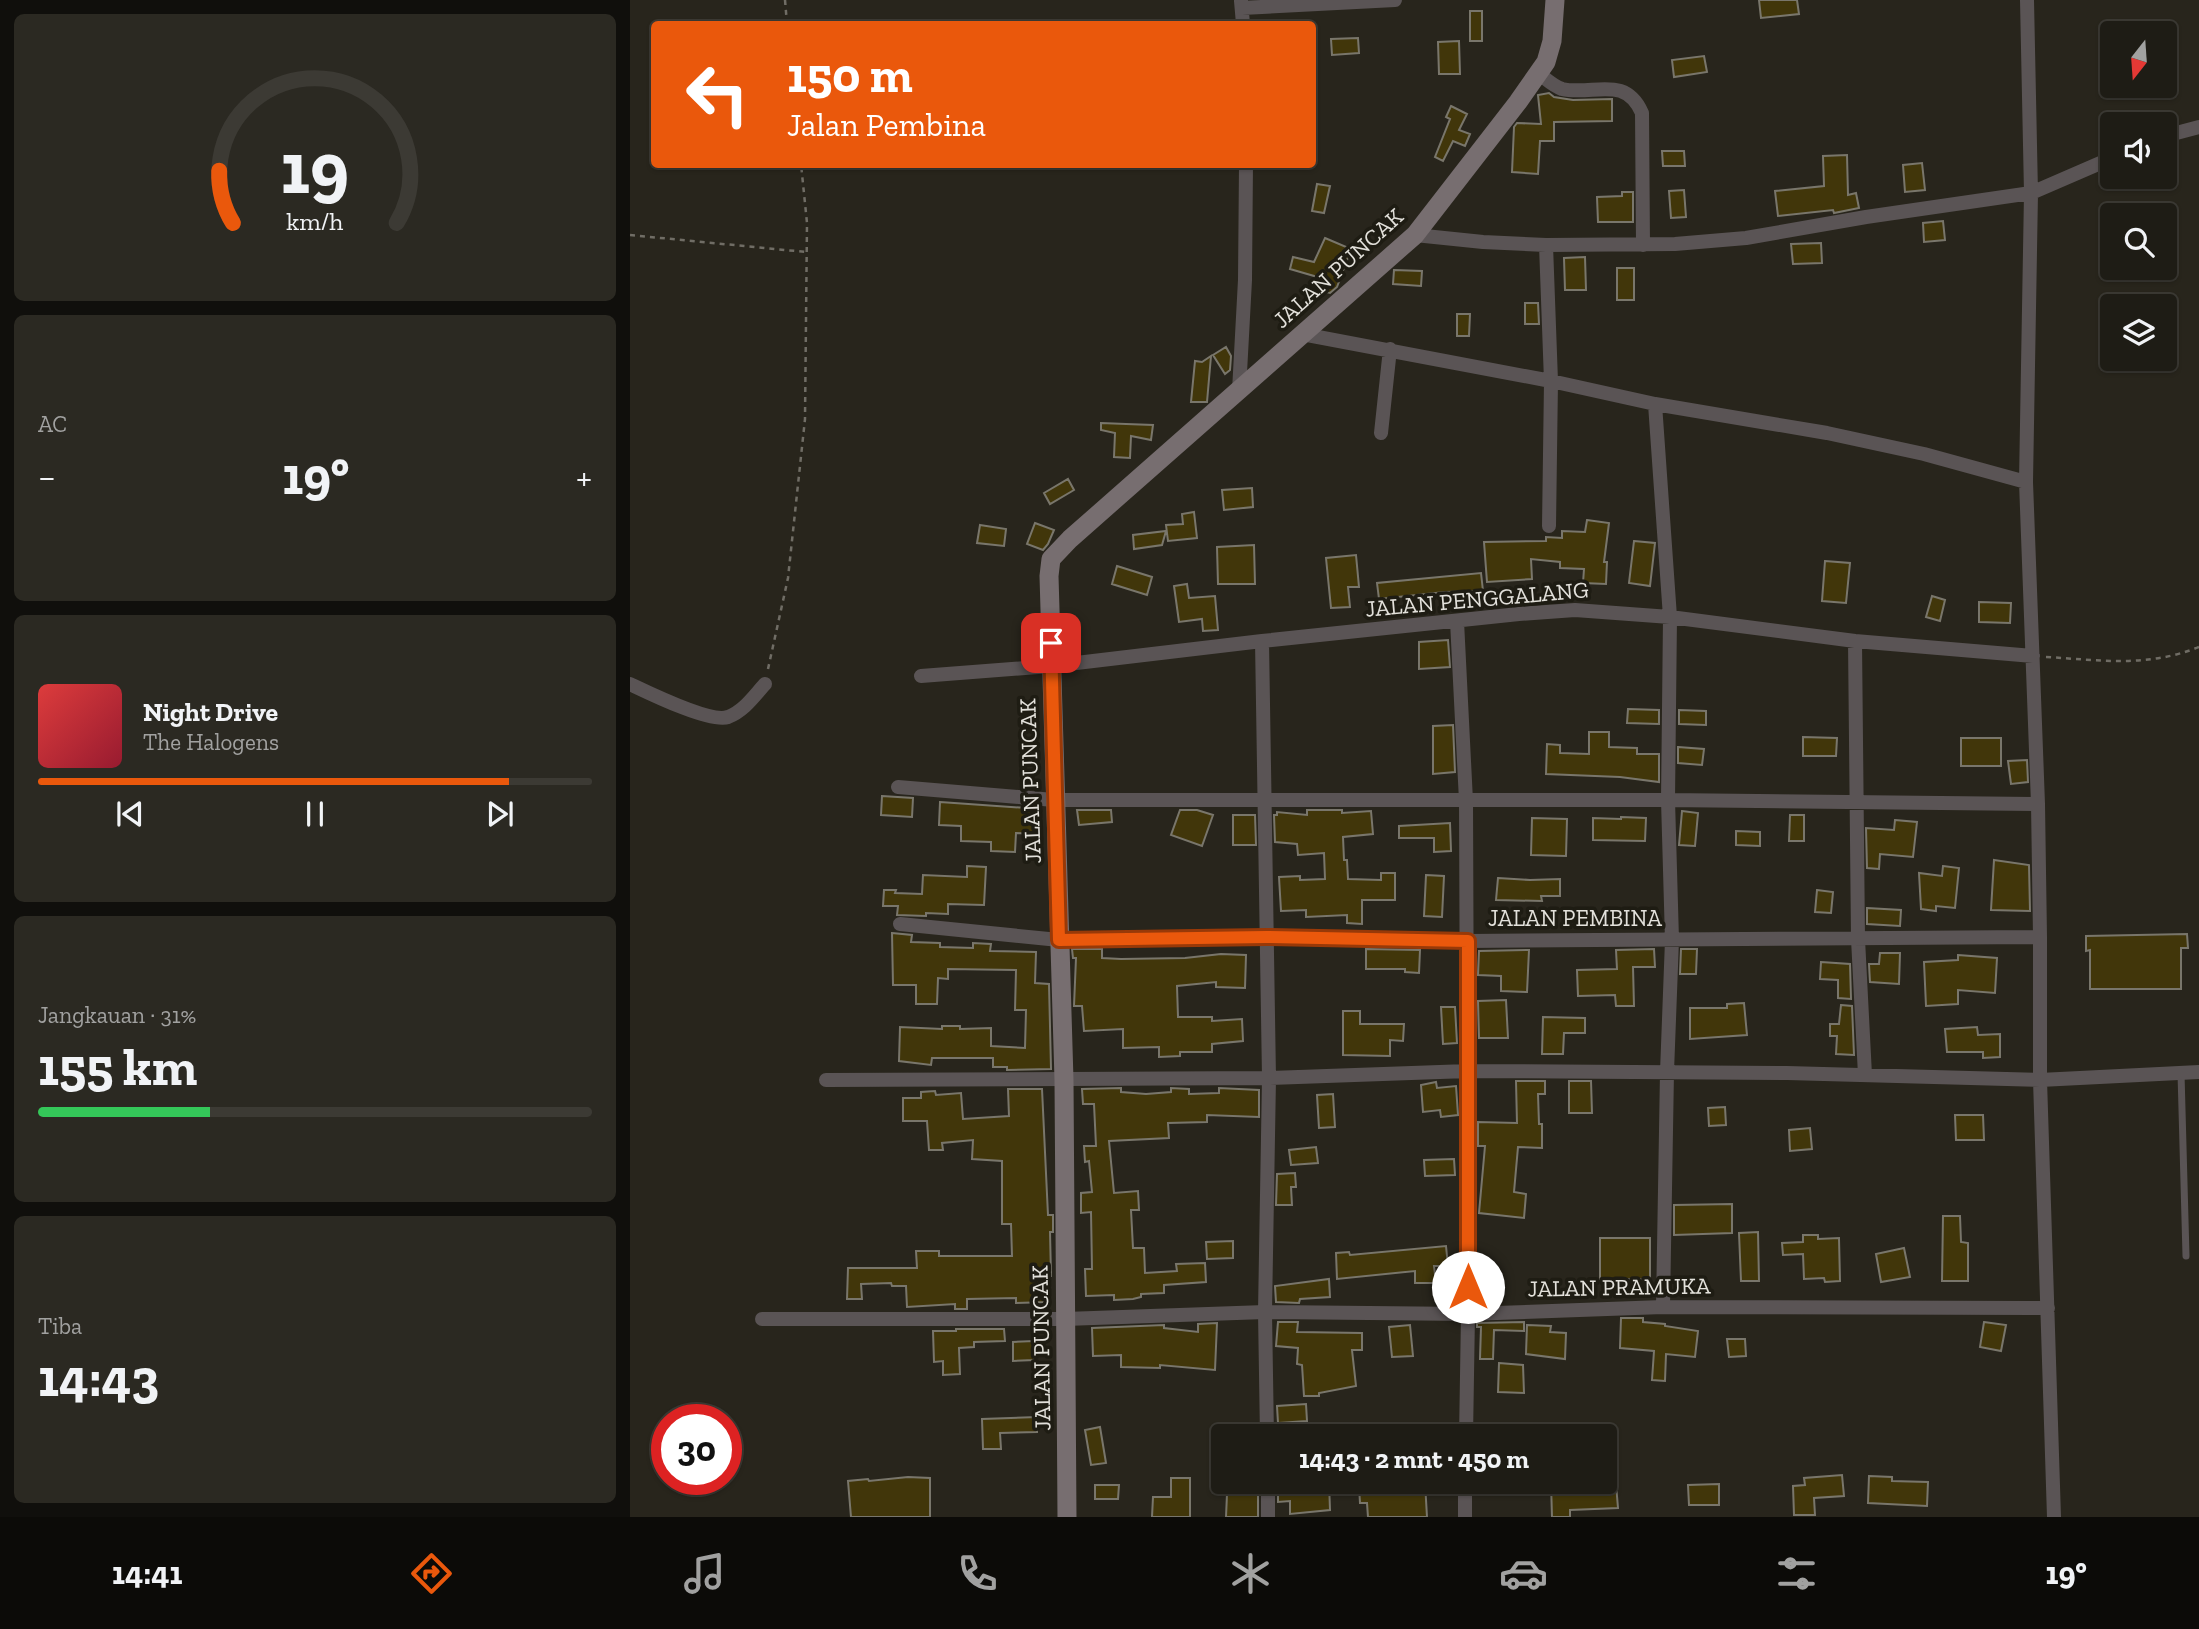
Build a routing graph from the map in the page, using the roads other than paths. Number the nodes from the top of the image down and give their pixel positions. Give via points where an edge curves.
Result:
1 (1395, 0) edge
2 (1555, 0) edge
3 (2027, 0) edge
4 (1242, 4) edge
5 (1538, 73) junction
6 (2199, 127) edge
7 (2177, 133) edge
8 (2100, 163) edge
9 (1246, 168) edge
10 (2031, 192) junction
11 (1415, 235) junction
12 (1546, 245) junction
13 (1643, 245) junction
14 (1302, 334) junction
15 (1390, 349) junction
16 (1550, 381) junction
17 (1239, 391) junction
18 (1655, 404) junction
19 (1381, 433) dead end
20 (2026, 481) junction
21 (1549, 526) dead end
22 (1670, 617) junction
23 (1457, 621) junction
24 (1262, 641) junction
25 (1855, 641) junction
26 (2032, 656) junction
27 (1051, 666) junction
28 (921, 676) dead end
29 (630, 684) edge
30 (765, 684) road end
31 (898, 787) dead end
32 (1054, 800) junction
33 (1266, 800) junction
34 (1668, 800) junction
35 (1466, 801) junction
36 (1857, 803) junction
37 (2038, 804) junction
38 (900, 924) dead end
39 (1266, 937) junction
40 (2040, 937) junction
41 (1858, 939) junction
42 (1059, 940) junction
43 (1672, 940) junction
44 (1468, 941) junction
45 (1468, 1071) junction
46 (1667, 1072) junction
47 (2199, 1072) edge
48 (2181, 1073) junction
49 (1865, 1075) junction
50 (1269, 1078) junction
51 (826, 1080) dead end
52 (1064, 1080) junction
53 (2040, 1080) junction
54 (2186, 1256) dead end
55 (1663, 1307) junction
56 (2048, 1308) junction
57 (1265, 1312) junction
58 (1468, 1314) junction
59 (762, 1319) dead end
60 (1065, 1319) junction
61 (1267, 1424) edge
62 (1466, 1424) edge
63 (1268, 1494) edge
64 (1465, 1494) edge
65 (1067, 1517) edge
66 (1268, 1517) edge
67 (1465, 1517) edge
68 (2054, 1517) edge

1 - 4 street
2 - 5 street, JALAN PUNCAK via 1552,41
3 - 10 street
5 - 11 street, JALAN PUNCAK
5 - 13 street via 1562,89 1616,90 1636,98 1642,113
6 - 7 street
8 - 10 street
9 - 17 street
10 - 13 street via 1746,238
10 - 20 street
11 - 12 street
11 - 14 street, JALAN PUNCAK
12 - 13 street
12 - 16 street
14 - 15 street
14 - 17 street, JALAN PUNCAK
15 - 16 street
15 - 19 street
16 - 18 street
16 - 21 street
17 - 27 street, JALAN PUNCAK via 1055,553 1049,567
18 - 20 street via 1827,433
18 - 22 street
20 - 26 street
22 - 23 street, JALAN PENGGALANG via 1574,610
22 - 25 street, JALAN PENGGALANG
22 - 34 street
23 - 24 street, JALAN PENGGALANG
23 - 35 street
24 - 27 street, JALAN PENGGALANG
24 - 33 street
25 - 26 street, JALAN PENGGALANG
25 - 36 street
26 - 37 street
27 - 28 street, JALAN PENGGALANG
27 - 32 street, JALAN PUNCAK
29 - 30 street via 719,719 743,708
31 - 32 street
32 - 33 street
32 - 42 street, JALAN PUNCAK
33 - 35 street
33 - 39 street
34 - 35 street
34 - 36 street
34 - 43 street
35 - 44 street
36 - 37 street
36 - 41 street
37 - 40 street
38 - 42 street, JALAN PEMBINA
39 - 42 street, JALAN PEMBINA
39 - 44 street, JALAN PEMBINA
39 - 50 street
40 - 41 street, JALAN PEMBINA
40 - 53 street
41 - 43 street, JALAN PEMBINA
41 - 49 street
42 - 52 street, JALAN PUNCAK
43 - 44 street, JALAN PEMBINA
43 - 46 street
44 - 45 street
45 - 46 street
45 - 50 street
45 - 58 street
46 - 49 street
46 - 55 street
47 - 48 street
48 - 53 street
48 - 54 lane
49 - 53 street
50 - 52 street
50 - 57 street
51 - 52 street
52 - 60 street, JALAN PUNCAK
53 - 56 street
55 - 56 street, JALAN PRAMUKA
55 - 58 street, JALAN PRAMUKA
56 - 68 street
57 - 58 street, JALAN PRAMUKA
57 - 60 street, JALAN PRAMUKA
57 - 61 street
58 - 62 street
59 - 60 street, JALAN PRAMUKA
60 - 65 street, JALAN PUNCAK
63 - 66 street
64 - 67 street

